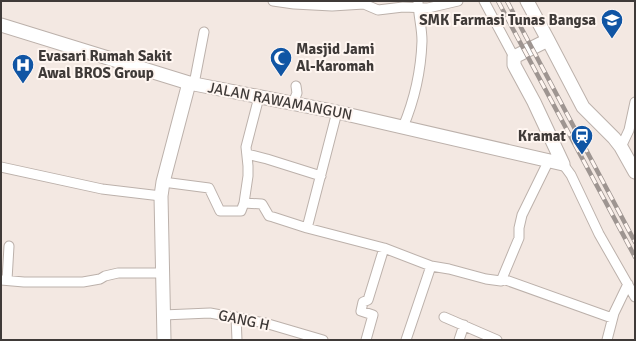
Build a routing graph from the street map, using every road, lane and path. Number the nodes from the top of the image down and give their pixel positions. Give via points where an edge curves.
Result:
1 (273, 1) edge
2 (458, 1) edge
3 (484, 1) edge
4 (527, 1) edge
5 (360, 3) edge
6 (418, 4) edge
7 (1, 25) edge
8 (204, 32) dead end
9 (548, 40) junction
10 (514, 57) junction
11 (191, 83) junction
12 (296, 86) dead end
13 (260, 97) junction
14 (635, 102) edge
15 (293, 103) junction
16 (337, 112) junction
17 (403, 127) junction
18 (621, 147) junction
19 (247, 154) junction
20 (549, 160) junction
21 (563, 164) junction
22 (1, 167) edge
23 (635, 172) edge
24 (320, 176) junction
25 (163, 182) junction
26 (161, 196) junction
27 (244, 203) junction
28 (307, 228) junction
29 (9, 246) dead end
30 (384, 248) junction
31 (431, 266) junction
32 (162, 272) junction
33 (503, 278) junction
34 (4, 280) edge
35 (628, 284) junction
36 (635, 297) edge
37 (163, 315) junction
38 (236, 317) junction
39 (444, 317) dead end
40 (612, 318) junction
41 (464, 325) junction
42 (164, 340) edge
43 (237, 340) edge
44 (323, 340) edge
45 (366, 340) edge
46 (406, 340) edge
47 (459, 340) edge
48 (497, 340) edge
49 (607, 340) edge

1 - 5 street via 332,6
2 - 6 street via 428,8
3 - 10 street
4 - 9 street
5 - 6 street via 378,10
6 - 17 street via 422,40 420,63 410,110
7 - 11 street, JALAN RAWAMANGUN
8 - 11 street
9 - 10 street
9 - 18 street via 583,107
10 - 21 street via 514,65
11 - 13 street, JALAN RAWAMANGUN
11 - 25 street
12 - 15 street
13 - 15 street, JALAN RAWAMANGUN
13 - 19 street via 246,143
14 - 18 street via 629,130
15 - 16 street, JALAN RAWAMANGUN
16 - 17 street, JALAN RAWAMANGUN
16 - 24 street
17 - 20 street, JALAN RAWAMANGUN
18 - 23 street
19 - 24 street
19 - 27 street via 248,176
20 - 21 street, JALAN RAWAMANGUN
20 - 33 street via 522,215 519,238
21 - 35 street
22 - 26 street via 102,189
24 - 28 street
25 - 26 street
25 - 27 street via 209,188 220,211 241,211
26 - 32 street
27 - 28 street via 262,204 270,216
28 - 30 street
29 - 34 street
30 - 31 street
30 - 45 street via 368,300 363,302 361,311 372,315
31 - 33 street via 449,268 494,281 501,281
31 - 46 street
32 - 34 street via 118,273 84,282
32 - 37 street
33 - 40 street
35 - 36 street
35 - 40 street
37 - 38 street, GANG H via 210,313
37 - 42 street
38 - 43 street
38 - 44 street, GANG H
39 - 41 street
40 - 49 street
41 - 47 street
41 - 48 street

